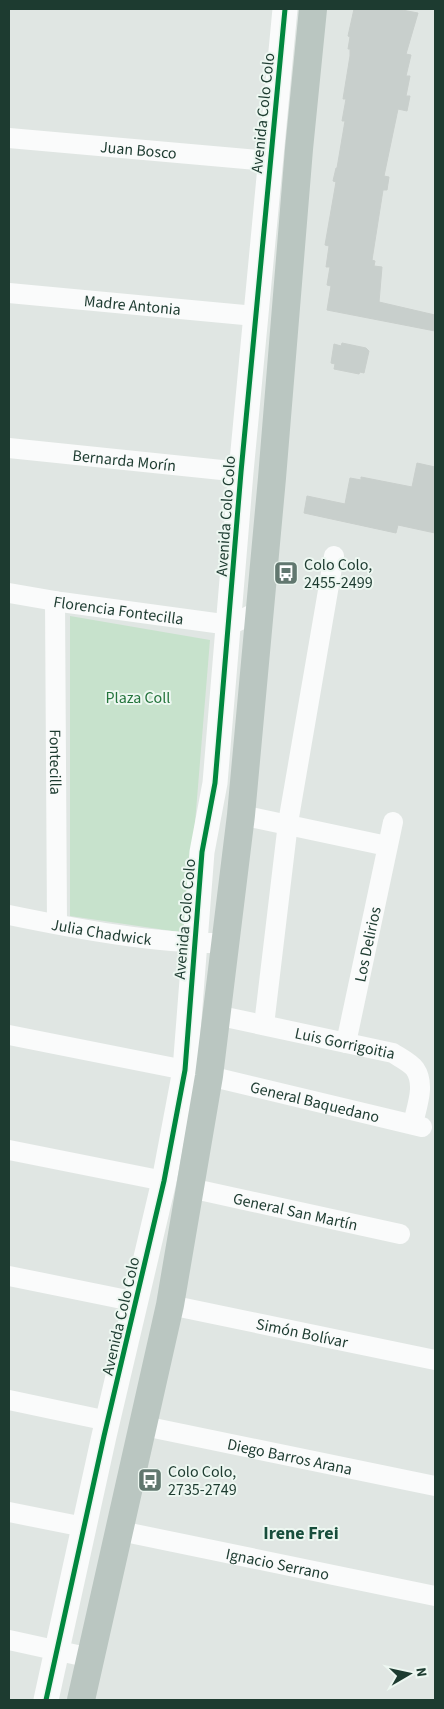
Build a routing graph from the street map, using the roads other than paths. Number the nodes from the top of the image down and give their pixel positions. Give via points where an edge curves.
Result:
1 (285, 9) edge
2 (313, 9) edge
3 (9, 138) edge
4 (269, 161) junction
5 (9, 294) edge
6 (255, 316) junction
7 (9, 448) edge
8 (241, 472) junction
9 (334, 556) dead end
10 (9, 593) edge
11 (55, 601) junction
12 (259, 611) junction
13 (230, 625) junction
14 (241, 815) junction
15 (393, 822) dead end
16 (288, 823) junction
17 (387, 846) junction
18 (9, 915) edge
19 (56, 924) junction
20 (226, 943) junction
21 (194, 944) junction
22 (216, 1015) junction
23 (264, 1025) junction
24 (9, 1034) edge
25 (346, 1043) junction
26 (197, 1073) junction
27 (417, 1126) joint
28 (9, 1150) edge
29 (164, 1181) junction
30 (190, 1188) junction
31 (400, 1234) dead end
32 (9, 1276) edge
33 (137, 1302) junction
34 (170, 1305) junction
35 (435, 1360) edge
36 (9, 1400) edge
37 (108, 1421) junction
38 (144, 1426) junction
39 (435, 1486) edge
40 (9, 1512) edge
41 (84, 1527) junction
42 (120, 1531) junction
43 (435, 1596) edge
44 (9, 1640) edge
45 (58, 1650) junction
46 (91, 1658) junction
47 (46, 1700) edge
48 (82, 1700) edge

1 - 4 street, Avenida Colo Colo
2 - 12 main road, Avenida Colo Colo
3 - 4 street, Juan Bosco
4 - 6 street, Avenida Colo Colo
5 - 6 street, Madre Antonia
6 - 8 street, Avenida Colo Colo
7 - 8 street, Bernarda Morín
8 - 13 street, Avenida Colo Colo
9 - 16 street
10 - 11 street, Florencia Fontecilla
11 - 13 street, Florencia Fontecilla
11 - 19 street, Fontecilla
12 - 13 street
12 - 14 main road, Avenida Colo Colo
13 - 21 street, Avenida Colo Colo via 215,783 202,852
14 - 16 street
14 - 20 main road, Avenida Colo Colo
15 - 17 street, Los Delirios
16 - 17 street
16 - 23 street
17 - 25 street, Los Delirios
18 - 19 street, Julia Chadwick
19 - 21 street, Julia Chadwick
20 - 21 street, Julia Chadwick
20 - 22 main road, Avenida Colo Colo
21 - 26 street, Avenida Colo Colo
22 - 23 street, Luis Gorrigoitia
22 - 26 main road, Avenida Colo Colo
23 - 25 street, Luis Gorrigoitia
24 - 26 street, General Baquedano
25 - 27 street, Luis Gorrigoitia via 393,1053 415,1068 420,1090
26 - 27 street, General Baquedano
26 - 29 street, Avenida Colo Colo
26 - 30 main road, Avenida Colo Colo
28 - 29 street
29 - 33 street, Avenida Colo Colo
30 - 31 street, General San Martín
30 - 34 main road, Avenida Colo Colo
32 - 33 street
33 - 37 street, Avenida Colo Colo
34 - 35 street, Simón Bolívar
34 - 38 main road, Avenida Colo Colo
36 - 37 street
37 - 41 street, Avenida Colo Colo
38 - 39 street, Diego Barros Arana
38 - 42 main road, Avenida Colo Colo
40 - 41 street
41 - 45 street, Avenida Colo Colo
42 - 43 street, Ignacio Serrano
42 - 46 main road, Avenida Colo Colo
44 - 45 street
45 - 46 street
45 - 47 street, Avenida Colo Colo
46 - 48 main road, Avenida Colo Colo

